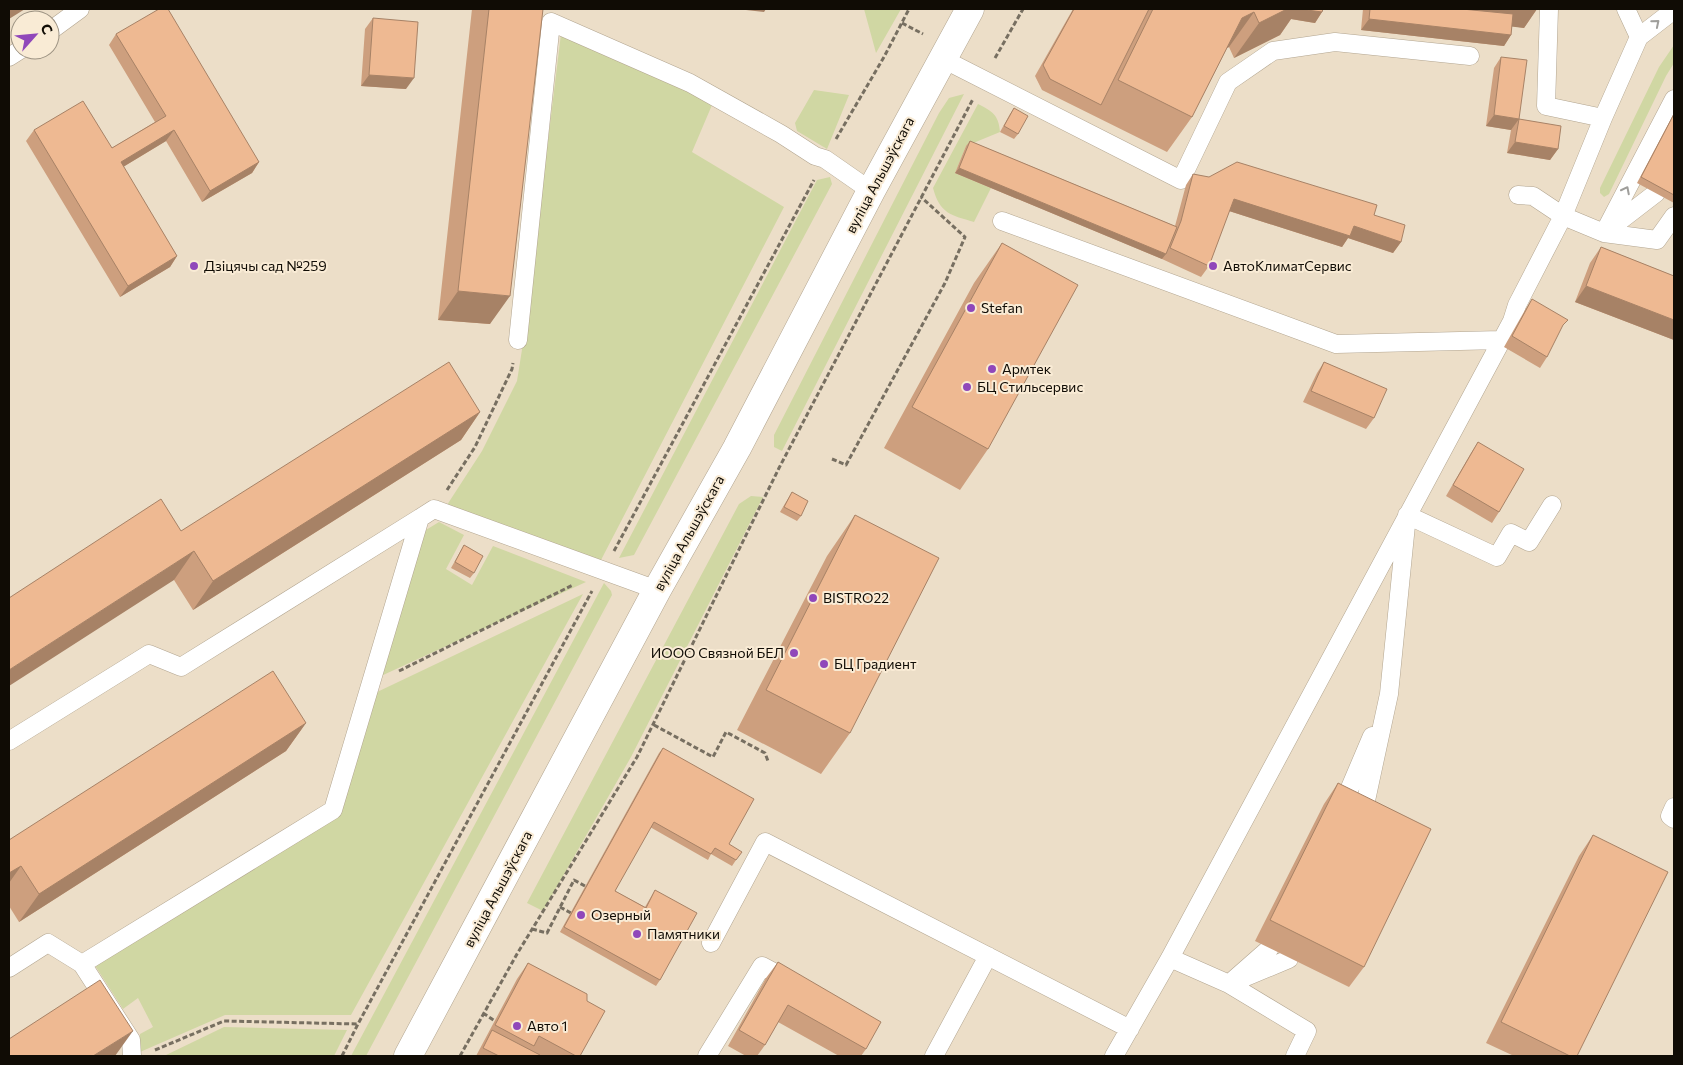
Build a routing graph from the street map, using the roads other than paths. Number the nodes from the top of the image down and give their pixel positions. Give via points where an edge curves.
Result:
1 (80, 9) edge
2 (970, 9) edge
3 (1548, 9) edge
4 (1626, 9) edge
5 (1674, 10) edge
6 (60, 24) edge
7 (1639, 37) junction
8 (1470, 56) dead end
9 (943, 59) junction
10 (1674, 99) edge
11 (1603, 118) junction
12 (1674, 162) edge
13 (871, 191) junction
14 (1518, 196) dead end
15 (1563, 216) junction
16 (1674, 216) edge
17 (1002, 221) dead end
18 (1604, 233) junction
19 (518, 340) road end
20 (1501, 340) junction
21 (1552, 505) dead end
22 (427, 514) junction
23 (1406, 516) junction
24 (657, 590) junction
25 (1389, 694) junction
26 (9, 741) edge
27 (1674, 807) edge
28 (1340, 812) edge
29 (1674, 819) edge
30 (1361, 822) edge
31 (710, 943) dead end
32 (1270, 948) edge
33 (988, 956) junction
34 (1170, 958) junction
35 (1289, 959) dead end
36 (82, 964) junction
37 (9, 968) edge
38 (1228, 984) junction
39 (805, 989) edge
40 (1130, 1028) junction
41 (416, 1054) edge
42 (140, 1055) edge
43 (707, 1056) edge
44 (934, 1056) edge
45 (1114, 1056) edge
46 (1295, 1056) edge

1 - 6 lane
2 - 9 main road, вуліца Альшэўскага
3 - 11 lane via 1546,106
4 - 7 lane
7 -> 5 lane
7 - 11 lane
8 - 9 lane via 1335,42 1273,51 1228,82 1181,180
9 - 13 main road, вуліца Альшэўскага
18 -> 10 lane
11 - 15 lane
12 - 18 lane via 1656,194
13 - 19 lane via 825,159 690,83 551,22
13 - 24 main road, вуліца Альшэўскага via 737,448
14 - 15 lane via 1533,196
15 - 18 lane
15 - 20 lane
16 - 18 lane via 1657,240
17 - 20 lane via 1336,344
20 - 23 lane
21 - 23 lane via 1529,542 1512,533 1497,557
22 - 24 lane
22 - 26 lane via 181,667 149,654
22 - 36 lane via 333,810
23 - 25 lane
23 - 34 lane
24 - 41 main road, вуліца Альшэўскага
25 - 28 lane
25 - 30 lane
27 - 29 lane via 1670,816
31 - 33 lane via 765,842
32 - 38 lane
33 - 40 lane
33 - 44 lane
34 - 38 lane
34 - 40 lane
35 - 38 lane
36 - 37 lane via 48,943
36 - 42 lane
38 - 46 lane via 1307,1031
39 - 43 lane via 762,966
40 - 45 lane

